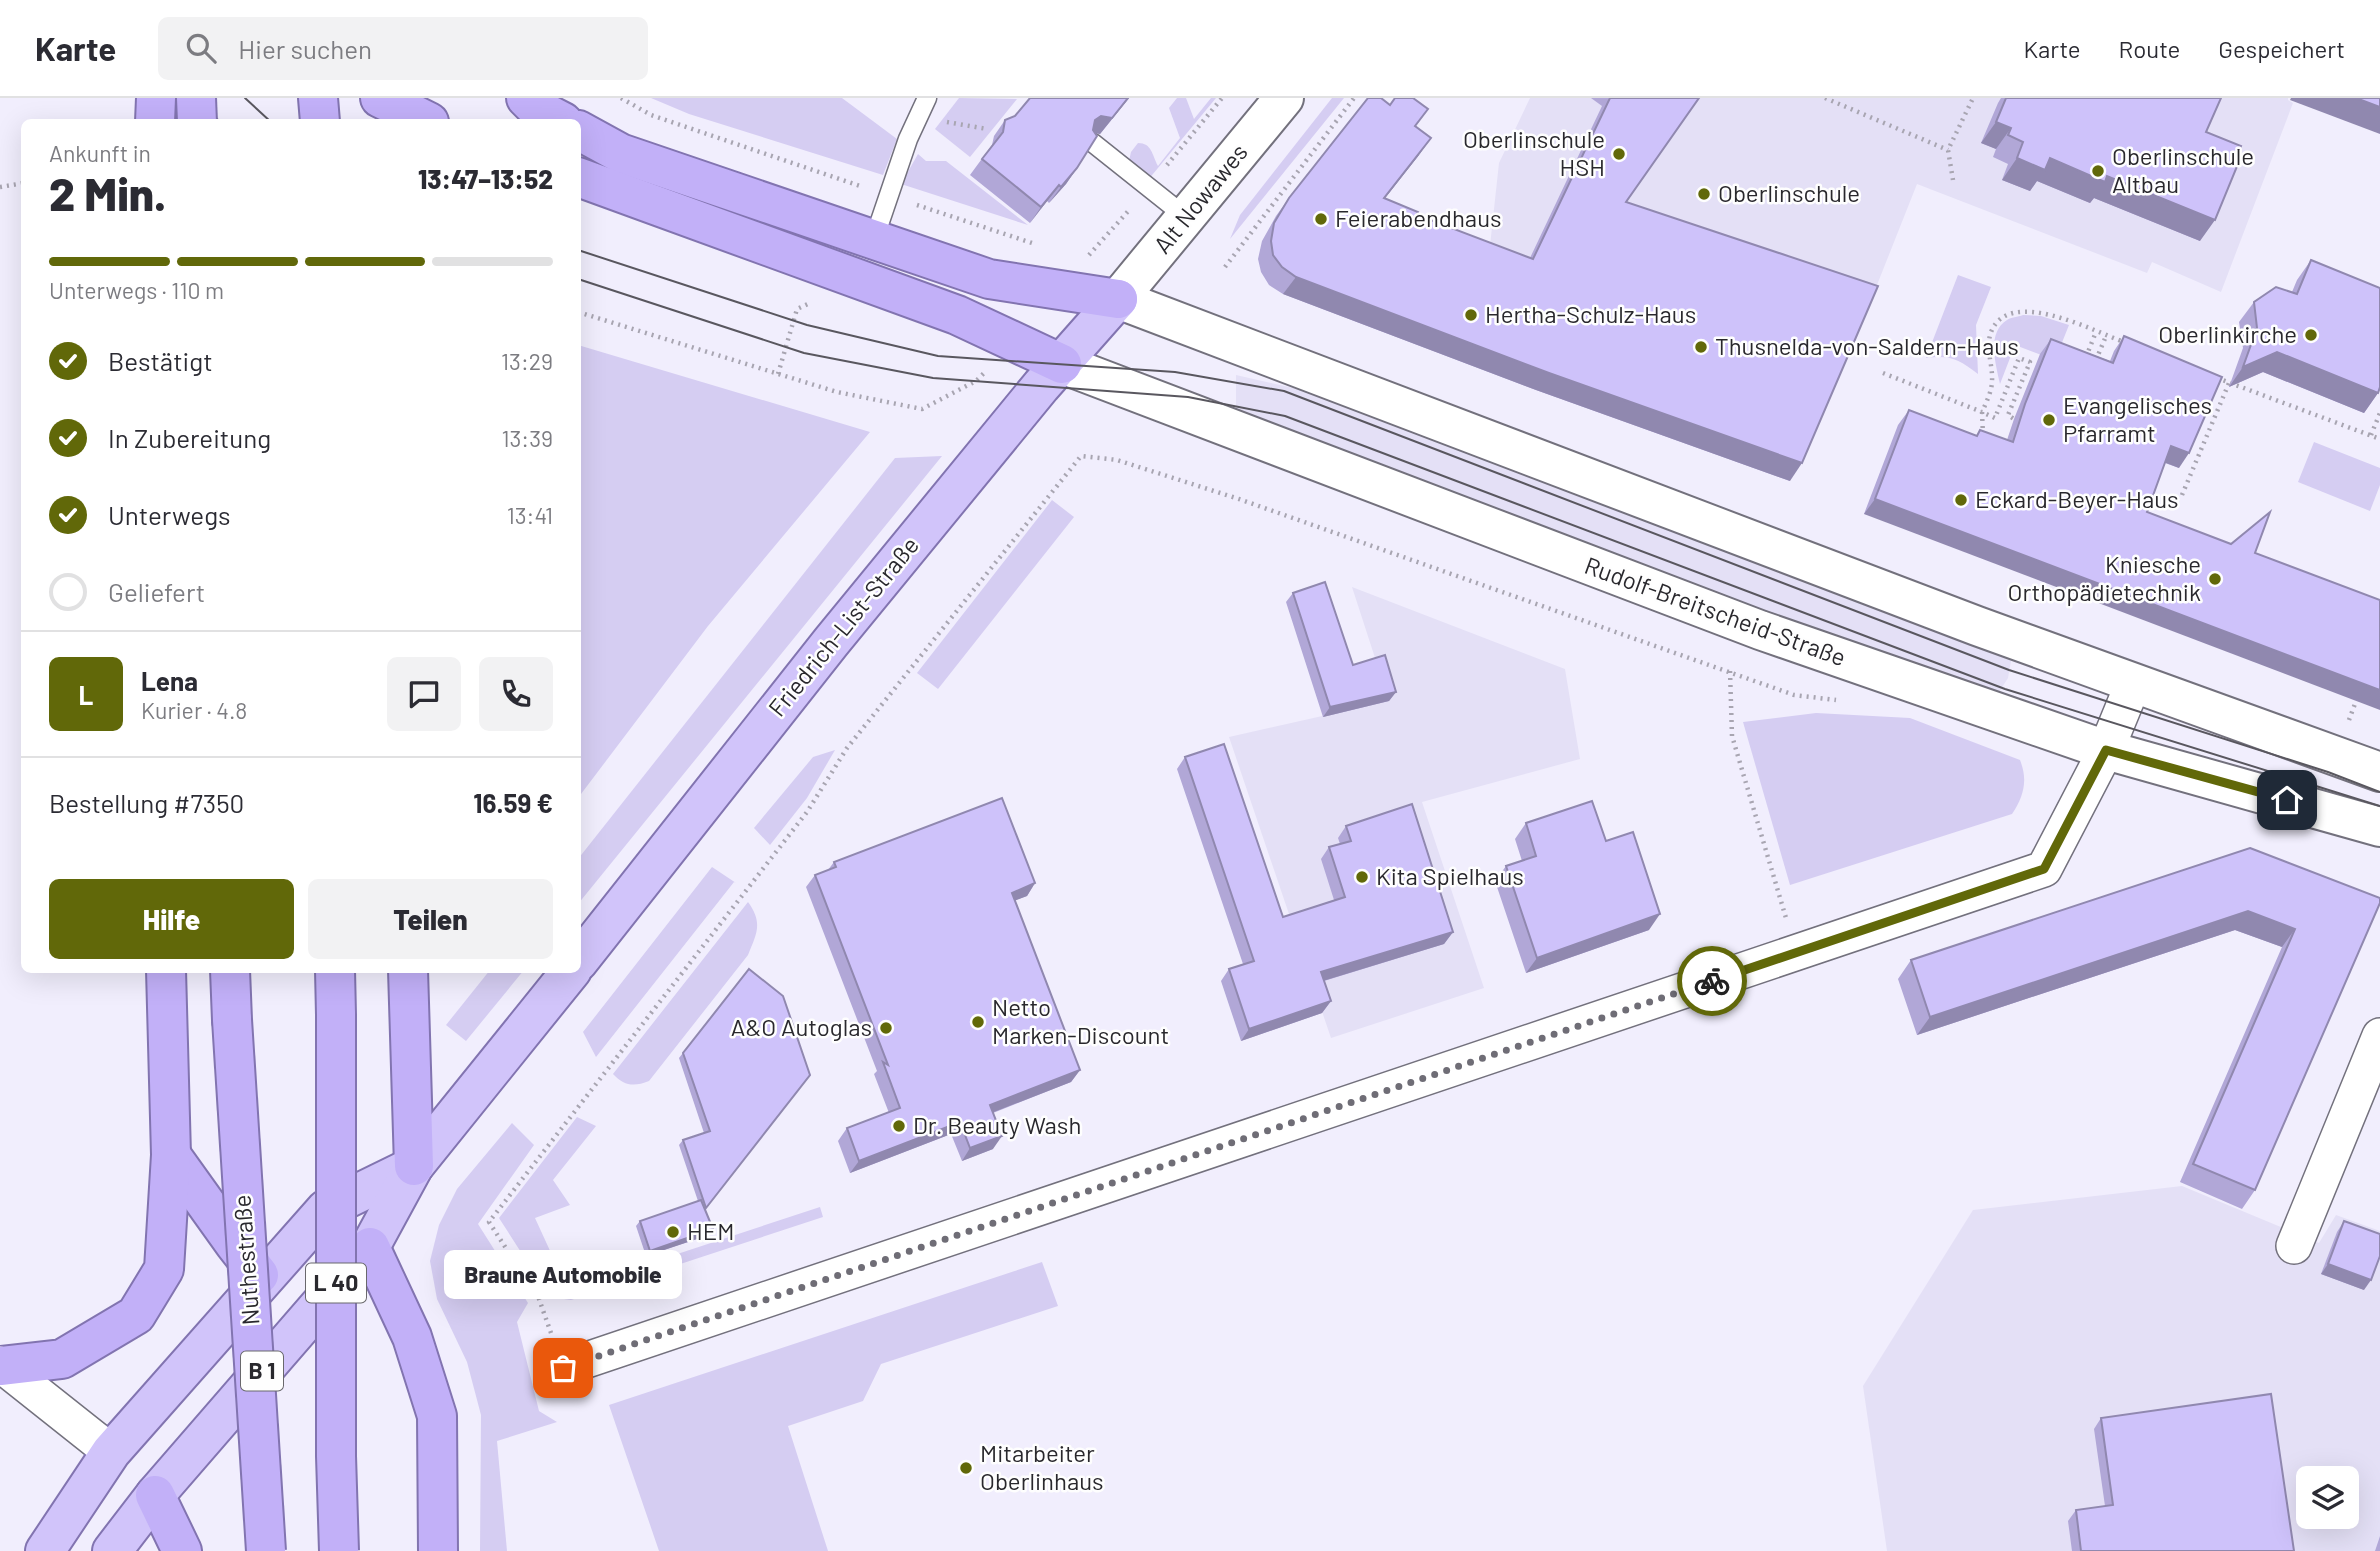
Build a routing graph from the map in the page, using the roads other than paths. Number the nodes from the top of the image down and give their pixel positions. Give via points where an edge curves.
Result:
1 (156, 98) edge
2 (196, 98) edge
3 (318, 98) edge
4 (370, 98) edge
5 (380, 98) edge
6 (526, 98) edge
7 (926, 98) edge
8 (1284, 98) edge
9 (155, 119) edge
10 (197, 119) edge
11 (320, 119) edge
12 (373, 119) edge
13 (423, 119) edge
14 (557, 119) edge
15 (581, 133) edge
16 (1093, 143) edge
17 (581, 178) edge
18 (1186, 216) junction
19 (874, 239) junction
20 (1118, 299) junction
21 (1062, 364) junction
22 (2133, 684) junction
23 (2106, 750) junction
24 (2380, 772) edge
25 (2380, 827) edge
26 (581, 958) edge
27 (166, 973) edge
28 (230, 973) edge
29 (335, 973) edge
30 (408, 973) edge
31 (570, 973) edge
32 (2380, 1036) edge
33 (171, 1156) junction
34 (414, 1166) junction
35 (326, 1209) junction
36 (2294, 1246) dead end
37 (370, 1247) junction
38 (263, 1280) junction
39 (1, 1365) edge
40 (563, 1368) road end
41 (111, 1452) junction
42 (155, 1495) junction
43 (45, 1551) edge
44 (112, 1551) edge
45 (182, 1551) edge
46 (266, 1551) edge
47 (339, 1551) edge
48 (438, 1551) edge

1 - 9 highway
2 - 10 highway, bridge
3 - 11 highway
4 - 12 highway
5 - 13 highway
6 - 14 highway
7 - 19 lane
8 - 18 street, Alt Nowawes
15 - 19 highway via 620,153
16 - 18 lane
17 - 21 highway via 957,315
18 - 20 street, Alt Nowawes
19 - 20 highway via 989,279
20 - 21 main road, Friedrich-List-Straße
20 - 22 street
21 - 23 street, Rudolf-Breitscheid-Straße via 1760,630
21 - 26 main road, Friedrich-List-Straße via 815,661
22 - 23 street
22 - 24 street
23 - 25 street, Rudolf-Breitscheid-Straße
23 - 40 street via 2044,869
27 - 33 highway
28 - 46 highway, Nuthestraße, bridge
29 - 47 highway, L 40, bridge
30 - 34 highway
31 - 34 main road
32 - 36 street
33 - 38 highway
33 - 39 highway via 164,1269 136,1315 62,1359
34 - 35 main road
34 - 37 main road, B 1
35 - 37 main road
35 - 38 main road
37 - 42 main road, B 1
37 - 48 highway via 412,1337 437,1416
38 - 41 main road, B 1
39 - 41 street
41 - 42 main road
41 - 43 main road, B 1
42 - 44 main road, B 1
42 - 45 highway

